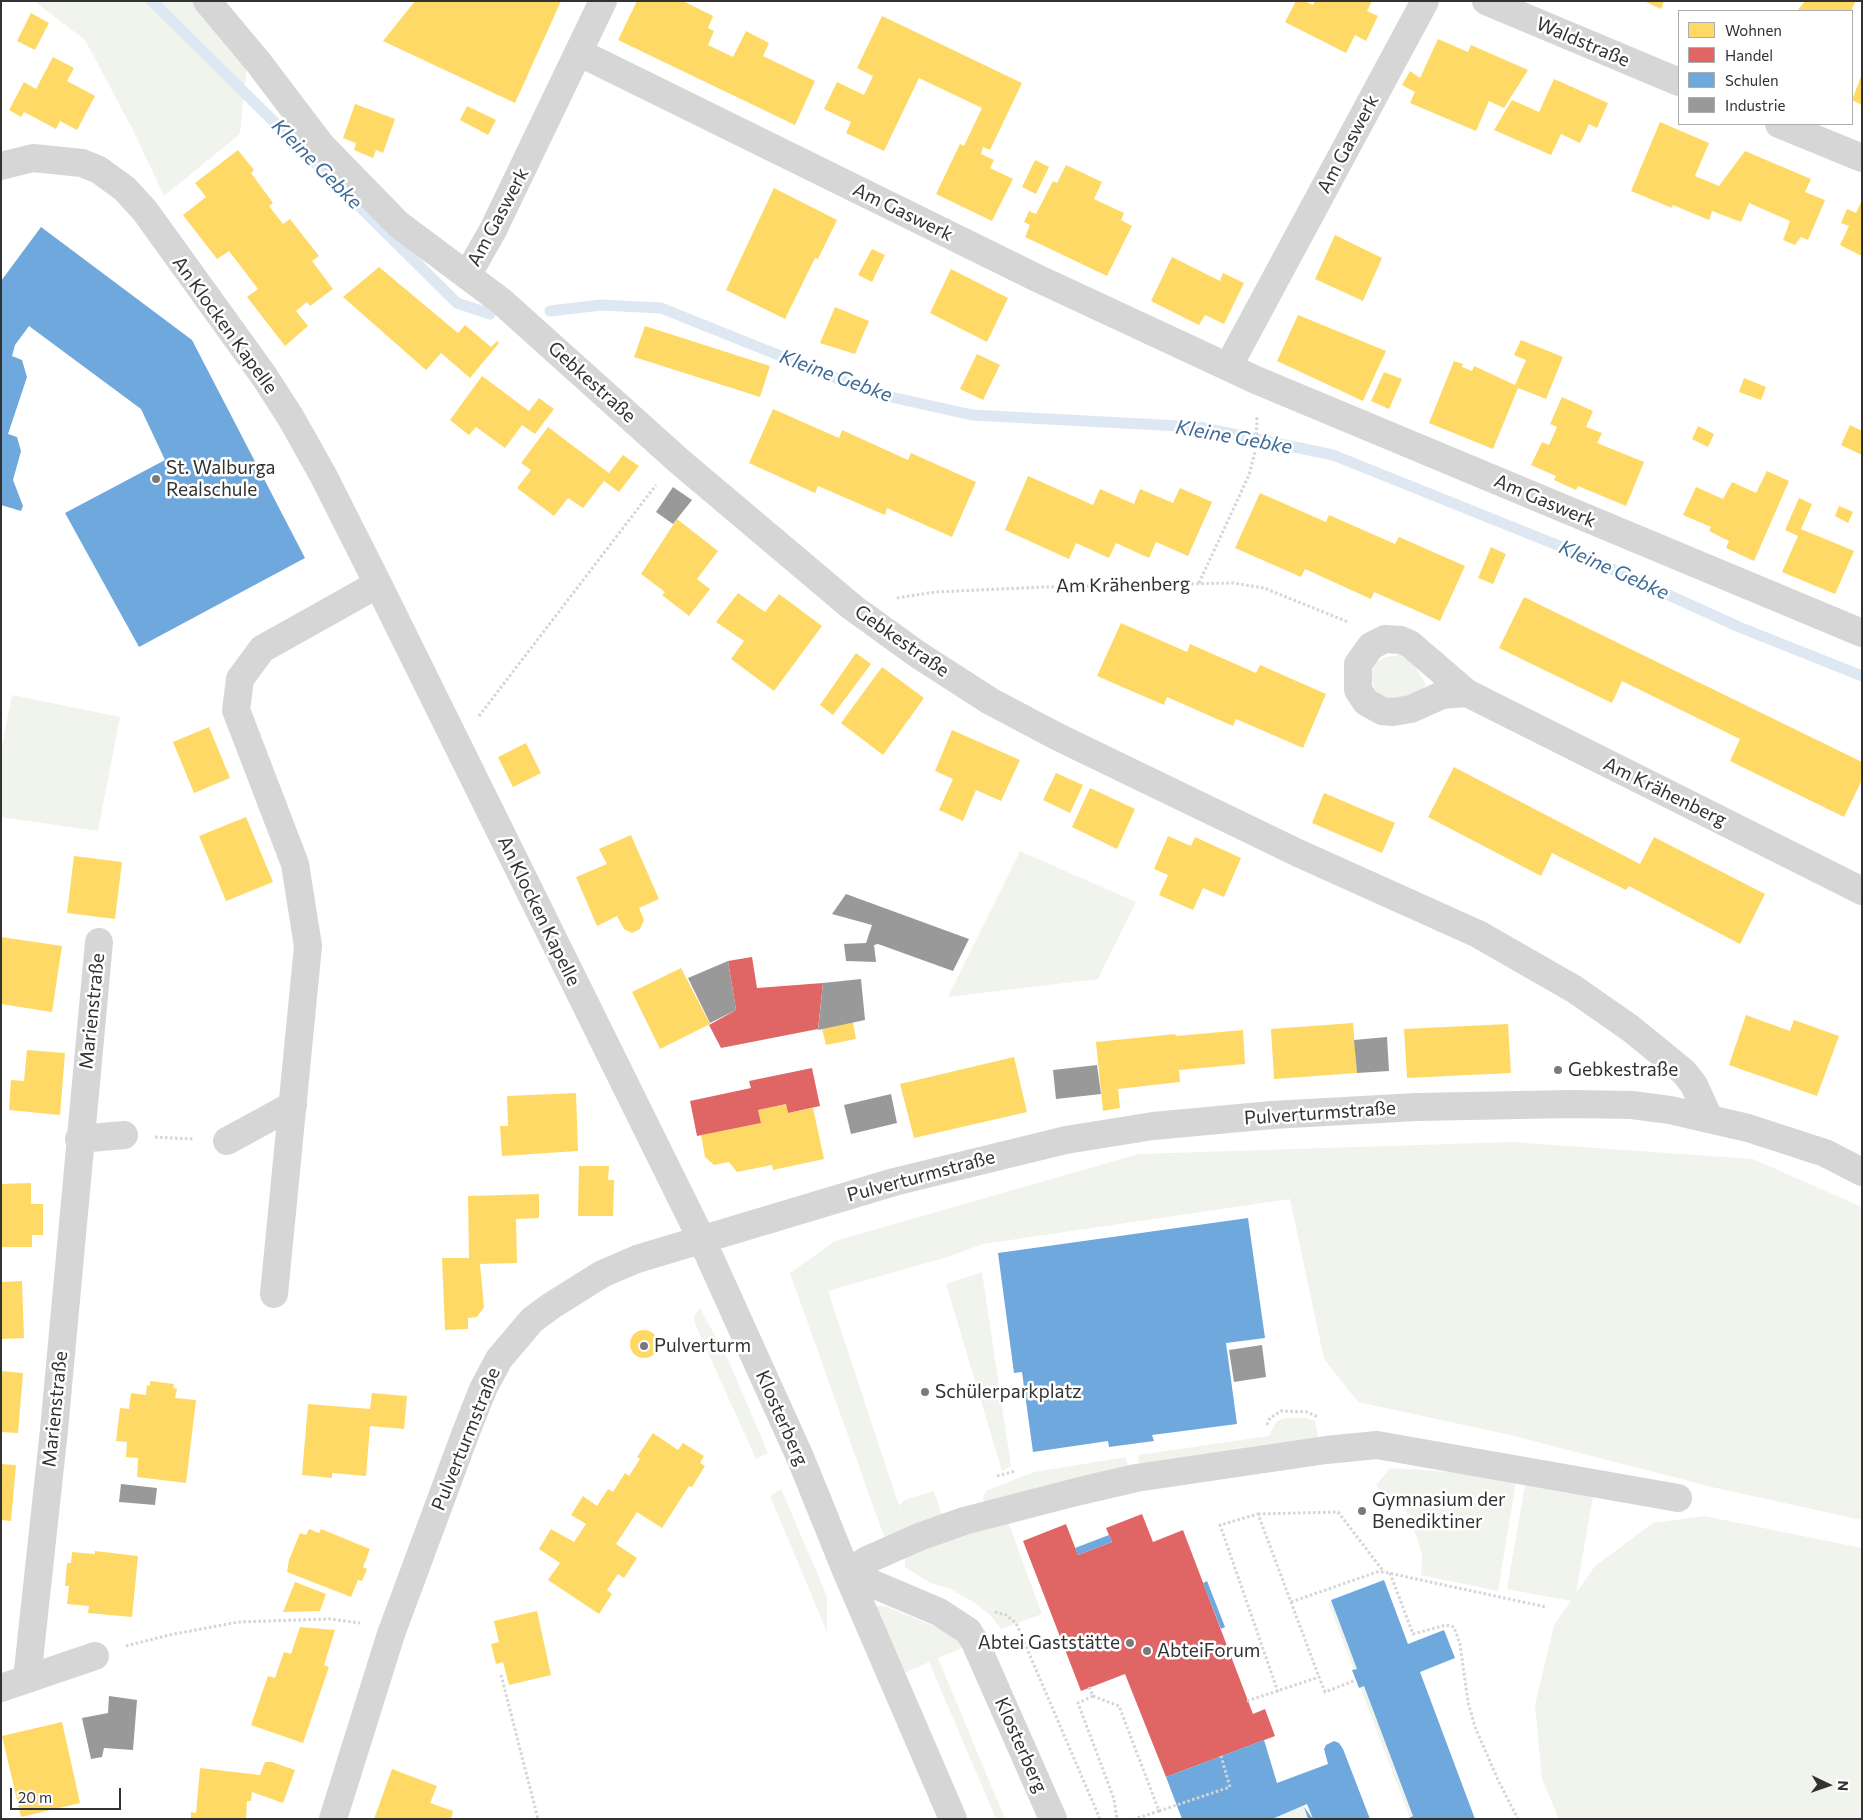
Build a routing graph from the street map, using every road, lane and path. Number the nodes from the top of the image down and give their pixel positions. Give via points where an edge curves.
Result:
1 (208, 1) edge
2 (603, 1) edge
3 (1425, 1) edge
4 (1486, 1) edge
5 (580, 53) junction
6 (1678, 82) edge
7 (1782, 125) edge
8 (1862, 158) edge
9 (1, 166) edge
10 (468, 274) junction
11 (1228, 367) junction
12 (1258, 431) dead end
13 (659, 482) dead end
14 (1199, 583) junction
15 (378, 584) junction
16 (852, 607) junction
17 (1862, 633) edge
18 (1386, 639) junction
19 (1467, 693) junction
20 (475, 722) dead end
21 (1862, 891) edge
22 (99, 942) dead end
23 (292, 1105) junction
24 (1709, 1118) junction
25 (124, 1135) joint
26 (79, 1140) junction
27 (227, 1141) joint
28 (1862, 1172) edge
29 (700, 1238) junction
30 (274, 1294) dead end
31 (1678, 1498) dead end
32 (1258, 1514) junction
33 (1384, 1572) junction
34 (847, 1573) junction
35 (1390, 1573) junction
36 (1291, 1602) junction
37 (1546, 1607) dead end
38 (991, 1610) dead end
39 (391, 1634) junction
40 (95, 1656) joint
41 (501, 1675) dead end
42 (1319, 1677) junction
43 (27, 1679) junction
44 (1356, 1680) dead end
45 (1090, 1687) dead end
46 (1, 1688) edge
47 (1278, 1692) junction
48 (1093, 1696) junction
49 (1247, 1701) dead end
50 (1221, 1756) dead end
51 (1159, 1812) junction
52 (333, 1819) edge
53 (538, 1819) edge
54 (953, 1819) edge
55 (1052, 1819) edge
56 (1100, 1819) edge
57 (1117, 1819) edge
58 (1135, 1819) edge
59 (1518, 1819) edge

1 - 10 street, Gebkestraße via 321,145 354,181 398,224
2 - 5 street, Am Gaswerk
3 - 11 street, Am Gaswerk
4 - 6 street, Waldstraße
5 - 10 street, Am Gaswerk
5 - 11 street, Am Gaswerk via 1039,279
7 - 8 street
9 - 15 street, An Klocken Kapelle via 33,158 82,163 99,170 125,189 264,376 291,418
10 - 16 street, Gebkestraße via 561,353 700,480
11 - 17 street, Am Gaswerk
12 - 14 path via 1248,475
13 - 20 path
14 - 16 path, Am Krähenberg via 935,592
14 - 18 path, Am Krähenberg via 1233,583 1264,588
15 - 23 street via 262,649 240,679 236,710 295,864 308,946
15 - 29 street, An Klocken Kapelle
16 - 24 street, Gebkestraße via 917,654 1058,738 1298,853 1478,934 1557,979 1630,1028 1684,1072 1694,1085
18 - 19 street, Am Krähenberg via 1401,640 1420,650
18 - 19 street via 1371,646 1358,664 1358,690 1373,707 1393,712 1411,709 1442,695
19 - 21 street, Am Krähenberg
22 - 26 street, Marienstraße
23 - 27 street
23 - 30 street
24 - 28 street, Pulverturmstraße via 1790,1140
24 - 29 street, Pulverturmstraße via 1632,1105 1571,1104 1369,1109 1153,1126 1066,1140 952,1167
25 - 26 street
25 - 27 path
26 - 43 street, Marienstraße via 54,1430
29 - 34 street, Klosterberg via 800,1457
29 - 39 street, Pulverturmstraße via 637,1259 571,1292 532,1320 499,1359 469,1424
31 - 34 street via 1376,1445 1136,1478 1080,1491 964,1521 867,1560
32 - 33 path via 1338,1512
32 - 36 path
32 - 47 path via 1220,1525
33 - 35 path
33 - 36 path
34 - 54 street, Klosterberg
34 - 55 street, Klosterberg via 939,1612 968,1631
35 - 37 path
35 - 59 path via 1414,1634 1446,1625 1454,1627 1460,1644 1474,1727
36 - 42 path
38 - 56 path via 1016,1622
39 - 40 path via 357,1622 330,1619 238,1622 168,1635
39 - 52 street, Pulverturmstraße
40 - 43 street
41 - 53 path
42 - 44 path via 1325,1692
42 - 47 path
43 - 46 street
45 - 48 path
47 - 49 path
48 - 51 path via 1119,1706
48 - 57 path via 1078,1702 1114,1799
50 - 51 path via 1230,1787
51 - 58 path

